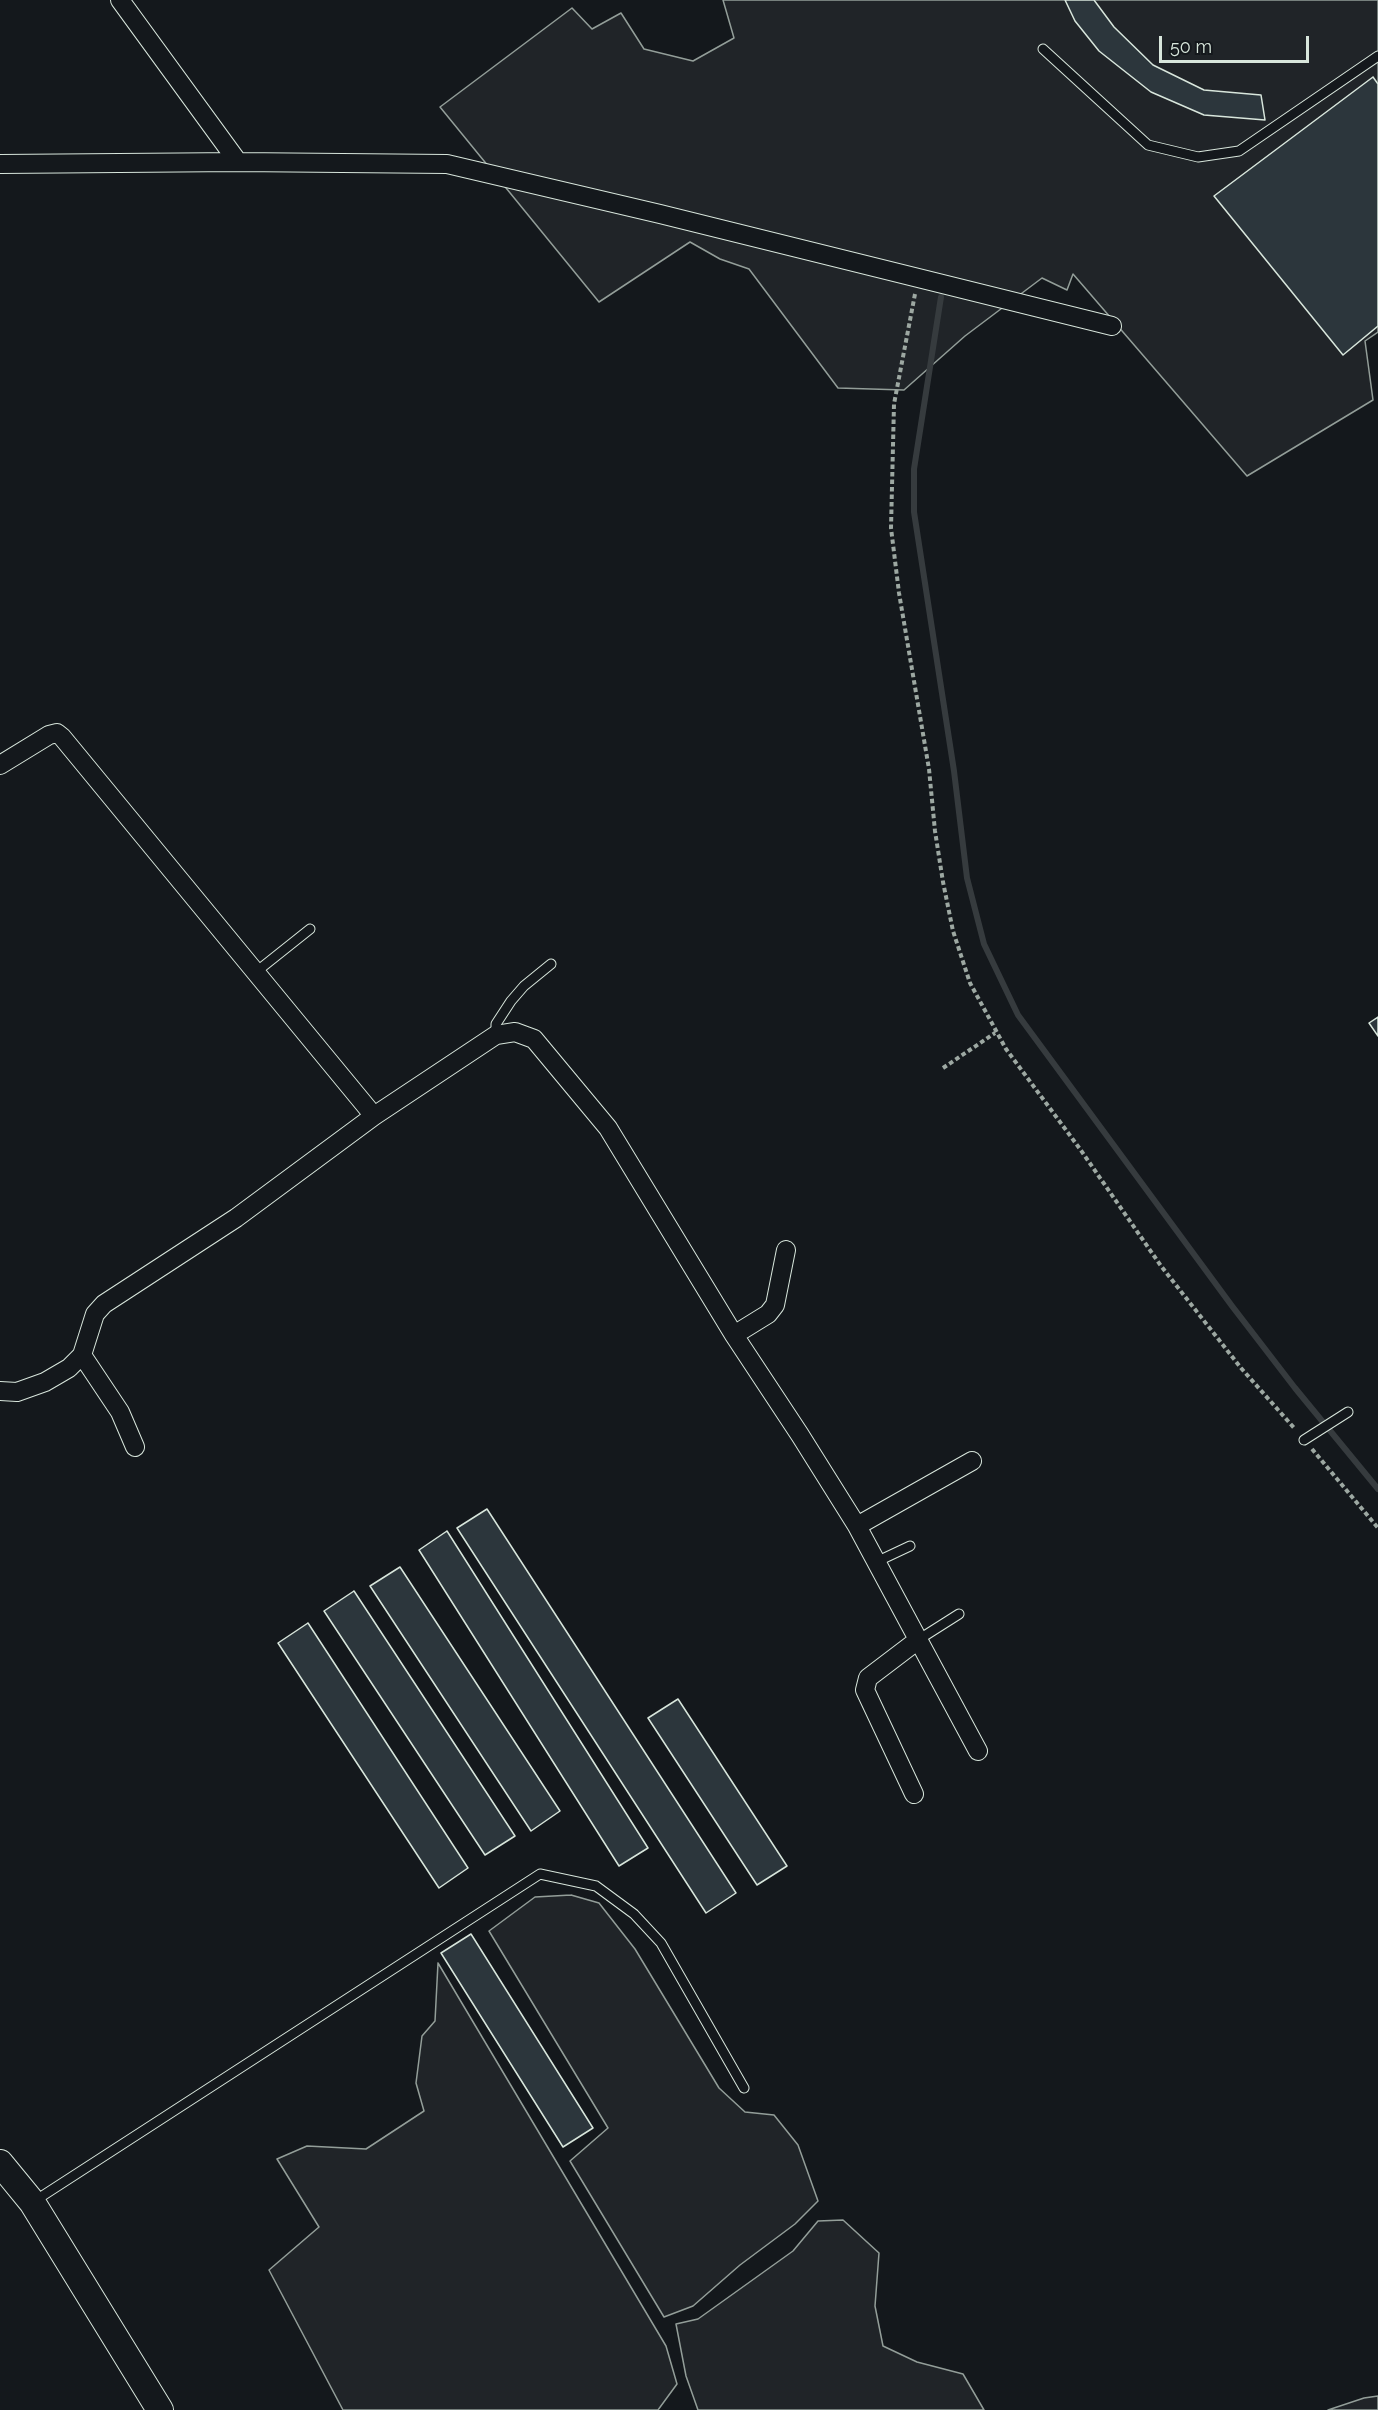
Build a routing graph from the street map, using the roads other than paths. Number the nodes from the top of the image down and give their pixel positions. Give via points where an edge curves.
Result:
1 (120, 0) edge
2 (1043, 50) dead end
3 (1378, 56) edge
4 (238, 162) junction
5 (0, 164) edge
6 (1112, 326) dead end
7 (0, 765) edge
8 (310, 929) dead end
9 (551, 964) dead end
10 (256, 972) junction
11 (495, 1035) junction
12 (374, 1116) junction
13 (786, 1250) dead end
14 (734, 1335) junction
15 (82, 1355) junction
16 (0, 1391) edge
17 (1348, 1412) dead end
18 (1304, 1440) road end
19 (135, 1447) dead end
20 (972, 1461) dead end
21 (857, 1526) junction
22 (910, 1546) dead end
23 (876, 1562) junction
24 (959, 1614) dead end
25 (918, 1640) junction
26 (978, 1751) dead end
27 (914, 1794) dead end
28 (744, 2088) dead end
29 (0, 2163) edge
30 (32, 2202) junction
31 (160, 2410) edge

1 - 4 street
2 - 3 lane via 1148,145 1198,158 1239,151
4 - 5 street
4 - 6 street via 447,164
7 - 10 street via 50,735 62,737
8 - 10 lane
9 - 11 lane via 511,1001 496,1024
10 - 12 street
11 - 12 street
11 - 14 street via 515,1032 534,1038 608,1128
12 - 15 street via 236,1218 104,1304 95,1314
13 - 14 street via 775,1305 768,1314
14 - 21 street
15 - 16 street via 45,1382 17,1392
15 - 19 street via 120,1412
17 - 18 lane
20 - 21 street
21 - 23 street
22 - 23 lane
23 - 25 street
24 - 25 lane
25 - 26 street
25 - 27 street via 868,1678 865,1690
28 - 30 lane via 661,1943 634,1914 596,1886 540,1874
29 - 30 street
30 - 31 street

